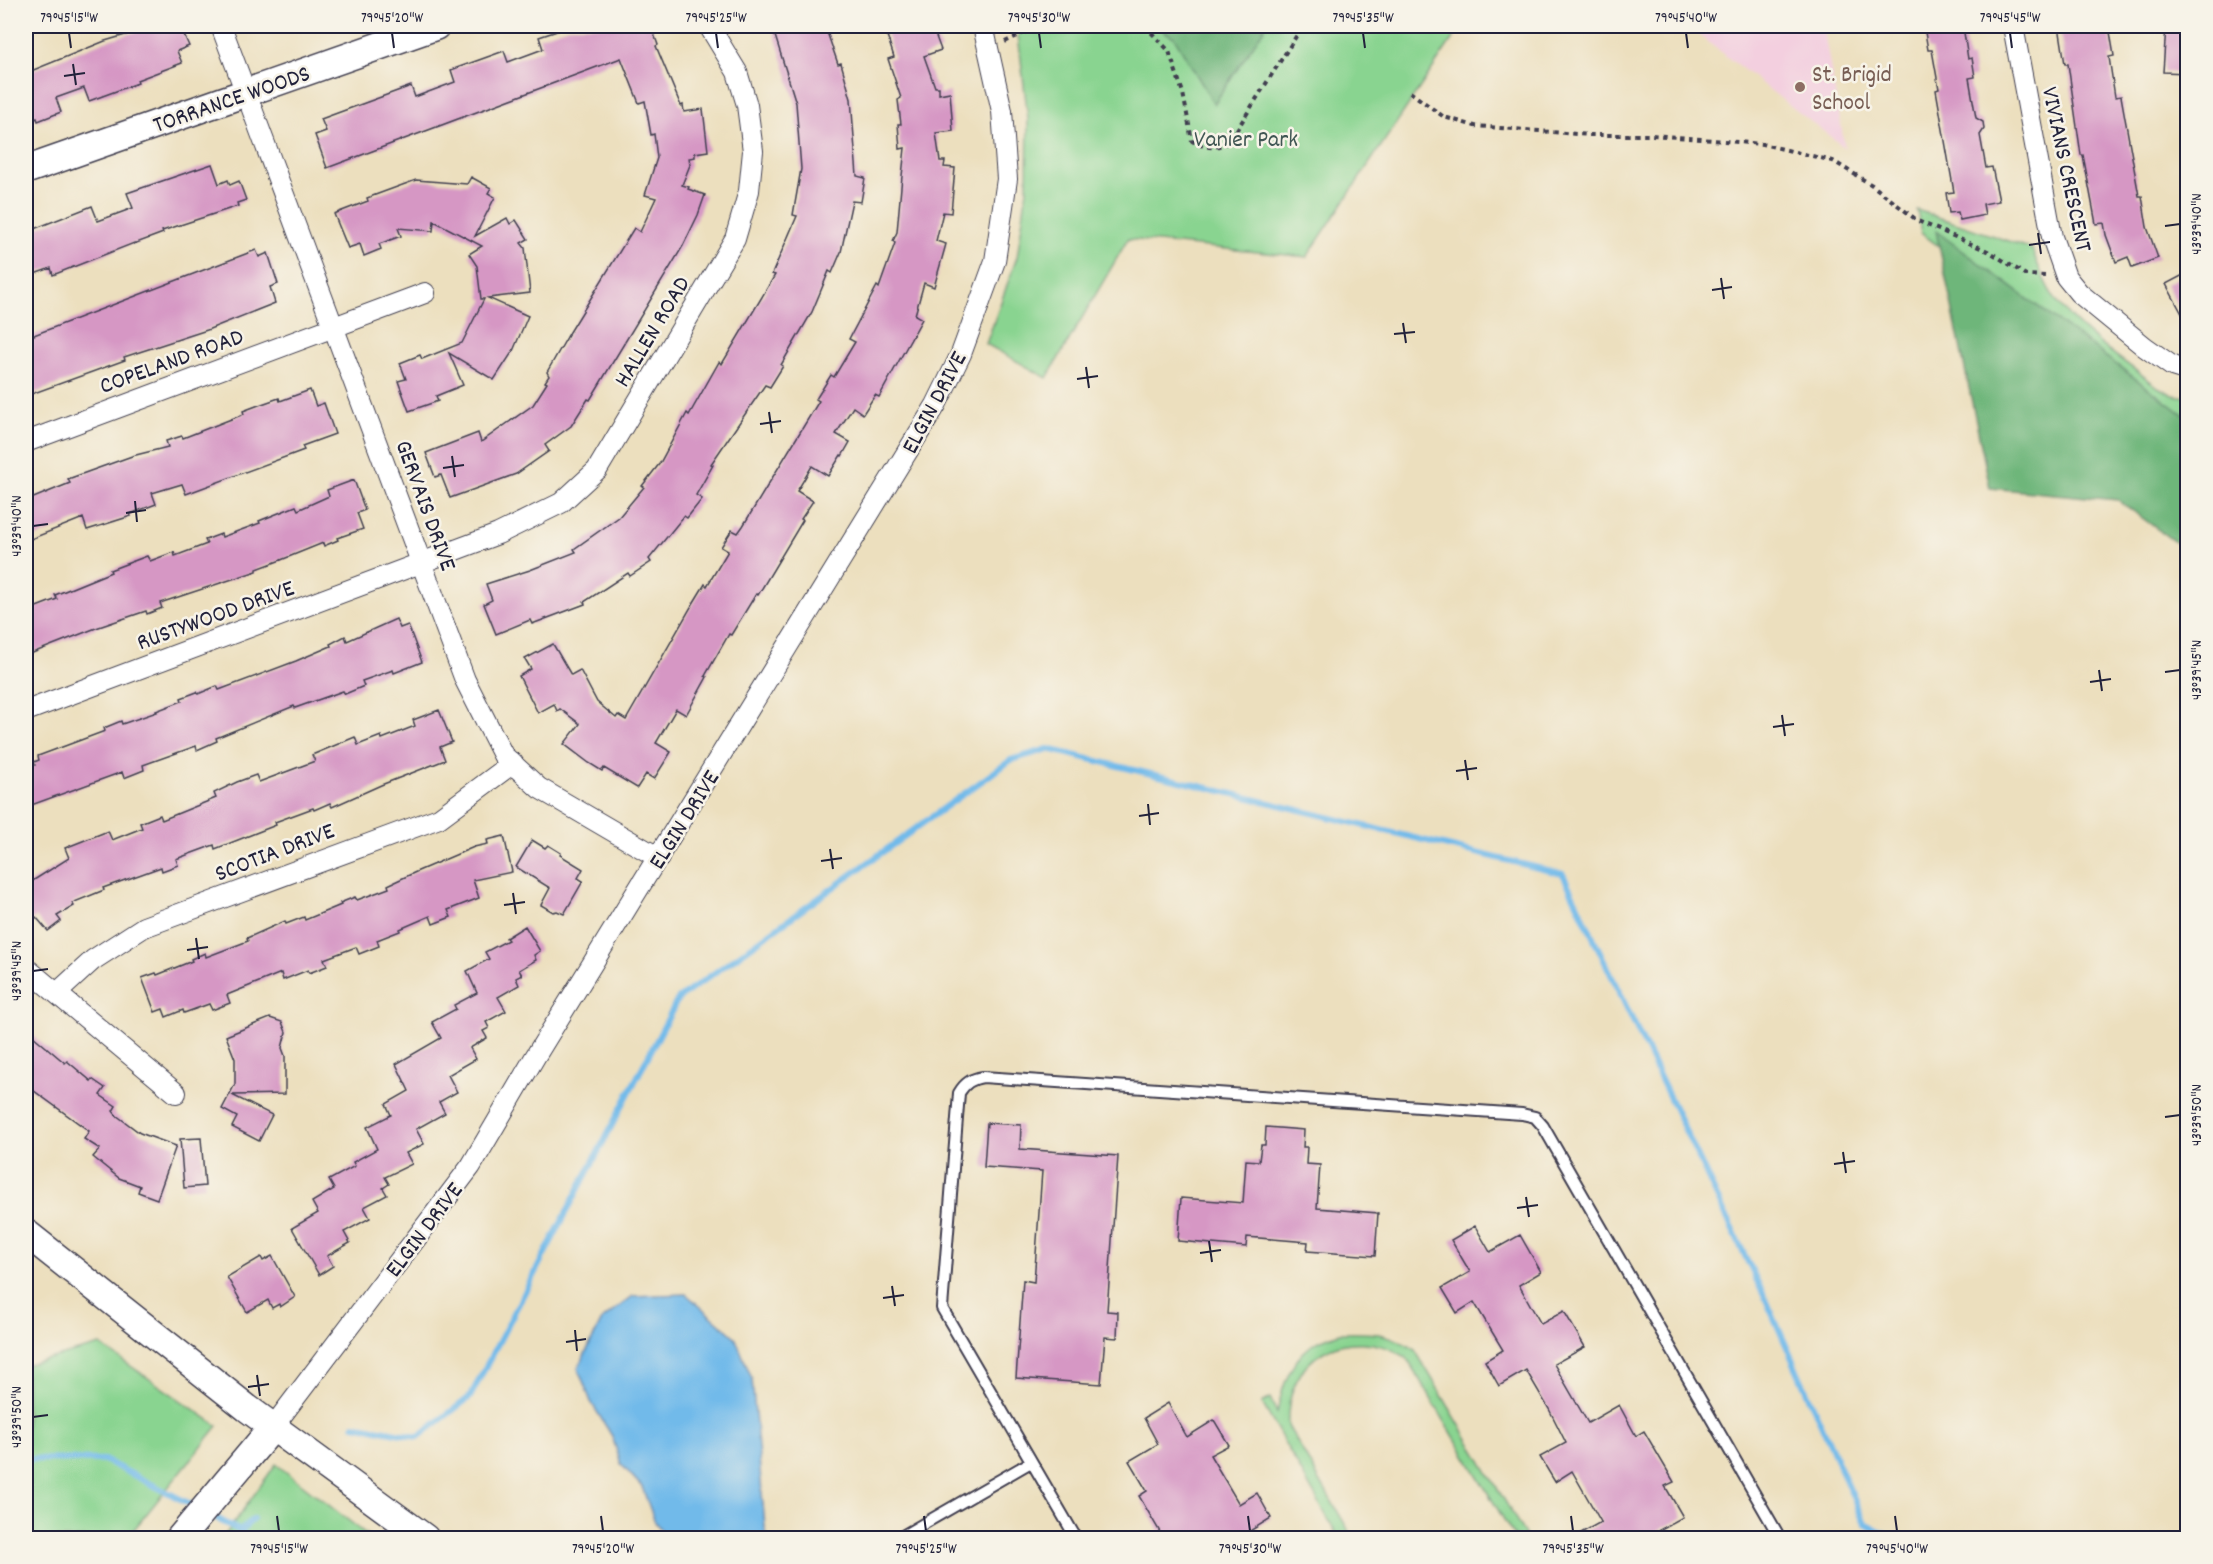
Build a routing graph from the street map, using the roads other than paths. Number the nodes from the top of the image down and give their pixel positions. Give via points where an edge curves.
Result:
1 (221, 26) edge
2 (436, 26) edge
3 (708, 26) edge
4 (983, 26) edge
5 (2013, 26) edge
6 (247, 93) junction
7 (26, 170) edge
8 (425, 293) dead end
9 (334, 327) junction
10 (2187, 371) edge
11 (26, 442) edge
12 (422, 564) junction
13 (26, 711) edge
14 (513, 763) junction
15 (659, 858) junction
16 (26, 968) edge
17 (57, 993) junction
18 (176, 1093) dead end
19 (26, 1233) edge
20 (273, 1427) junction
21 (1030, 1462) junction
22 (180, 1539) edge
23 (425, 1539) edge
24 (899, 1539) edge
25 (1076, 1539) edge
26 (1780, 1539) edge

1 - 6 street, GERVAIS DRIVE
2 - 6 street, TORRANCE WOODS
3 - 12 street, HALLEN ROAD via 737,72 747,105 753,151 750,191 735,239 597,470 561,503 498,534
4 - 15 street, ELGIN DRIVE via 1002,111 1007,179 995,261 961,354 936,405
5 - 10 street, VIVIANS CRESCENT via 2052,237 2066,277 2079,293 2145,347 2172,366
6 - 7 street, TORRANCE WOODS
6 - 9 street, GERVAIS DRIVE
8 - 9 street, COPELAND ROAD
9 - 11 street, COPELAND ROAD
9 - 12 street, GERVAIS DRIVE
12 - 13 street, RUSTYWOOD DRIVE
12 - 14 street, GERVAIS DRIVE via 465,680 503,756
14 - 15 street, GERVAIS DRIVE via 539,788
14 - 17 street, SCOTIA DRIVE via 439,818 144,927 93,960
15 - 20 street, ELGIN DRIVE via 471,1166
16 - 17 street
17 - 18 street
19 - 20 street
20 - 22 street, ELGIN DRIVE
20 - 23 street
21 - 24 lane
21 - 25 lane
21 - 26 lane via 942,1308 959,1093 972,1079 1522,1114 1534,1117 1543,1126

